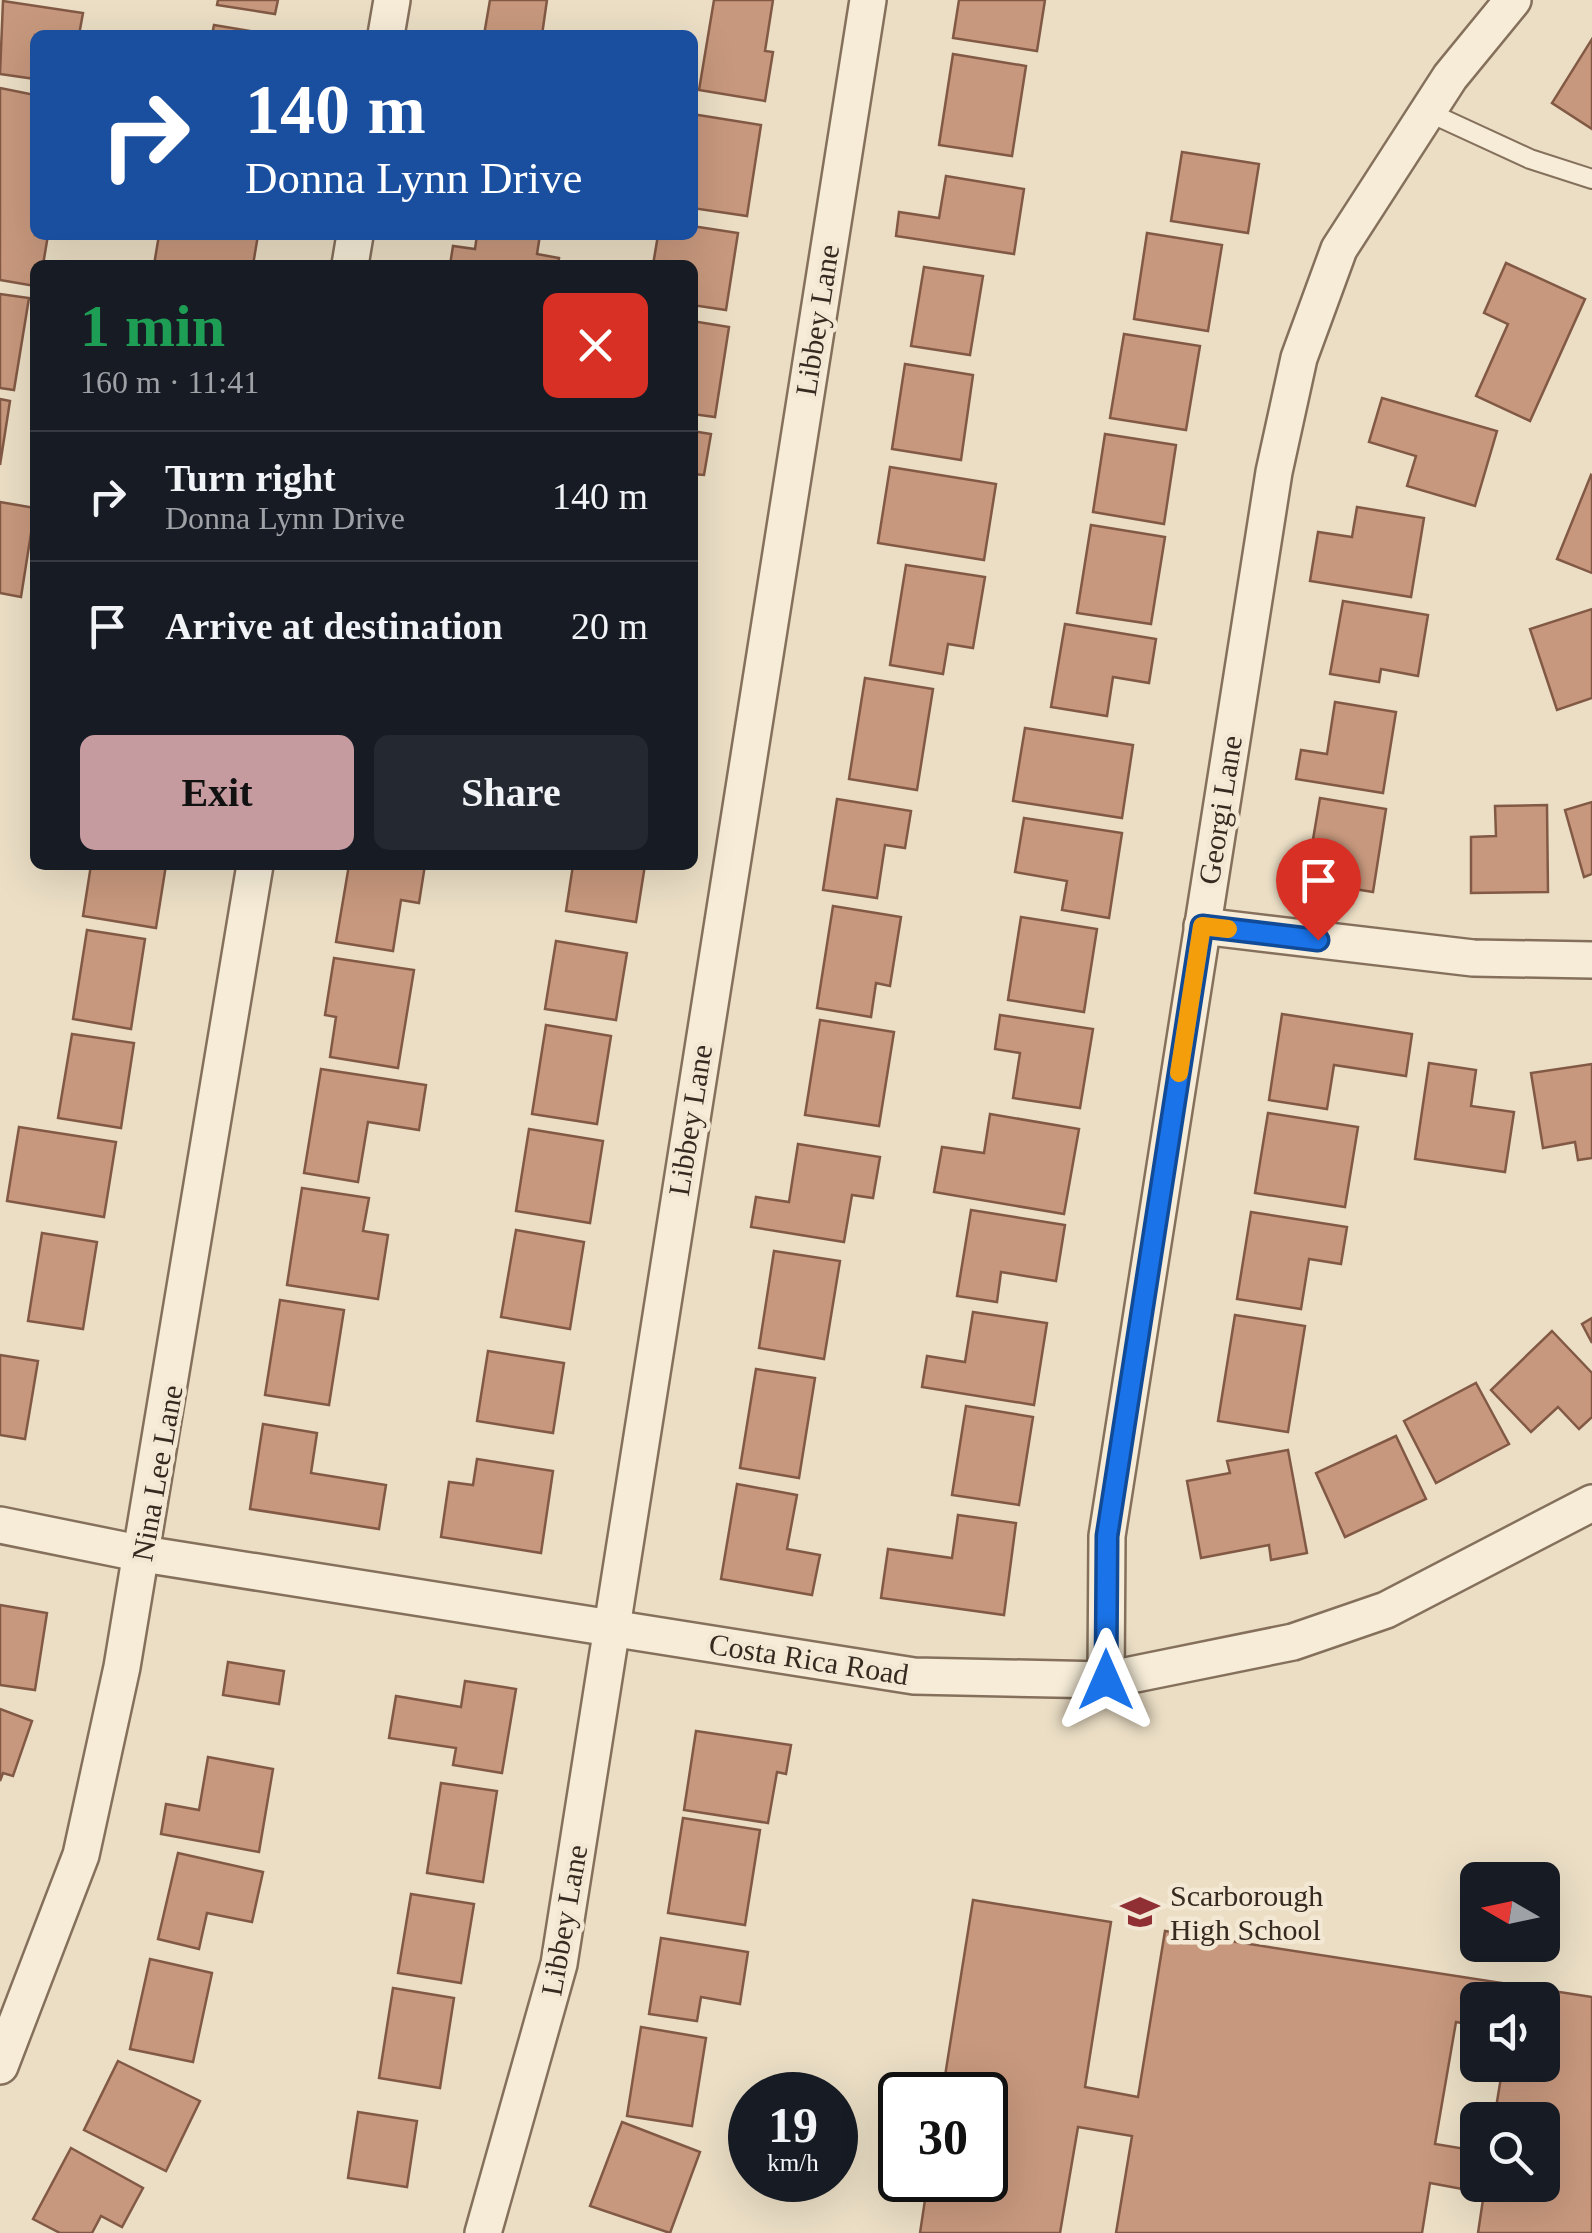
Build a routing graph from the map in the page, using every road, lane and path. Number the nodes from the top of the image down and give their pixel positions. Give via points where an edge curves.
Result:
1 (392, 0) edge
2 (868, 0) edge
3 (1512, 0) edge
4 (387, 30) edge
5 (1428, 112) junction
6 (1592, 179) edge
7 (254, 870) edge
8 (1202, 926) junction
9 (1592, 960) edge
10 (1592, 1503) edge
11 (0, 1525) edge
12 (144, 1554) junction
13 (612, 1628) junction
14 (1106, 1680) junction
15 (0, 2066) edge
16 (482, 2233) edge

1 - 4 street
2 - 13 street, Libbey Lane
3 - 5 street, Georgi Lane
5 - 6 lane
5 - 8 street, Georgi Lane via 1340,249 1299,358 1274,472
7 - 12 street, Nina Lee Lane
8 - 9 street via 1473,958
8 - 14 street, Georgi Lane via 1107,1536
10 - 14 street, Costa Rica Road via 1386,1610 1277,1646
11 - 12 street, Costa Rica Road
12 - 13 street, Costa Rica Road
12 - 15 street, Nina Lee Lane via 81,1856
13 - 14 street, Costa Rica Road via 914,1676
13 - 16 street, Libbey Lane via 559,1964

